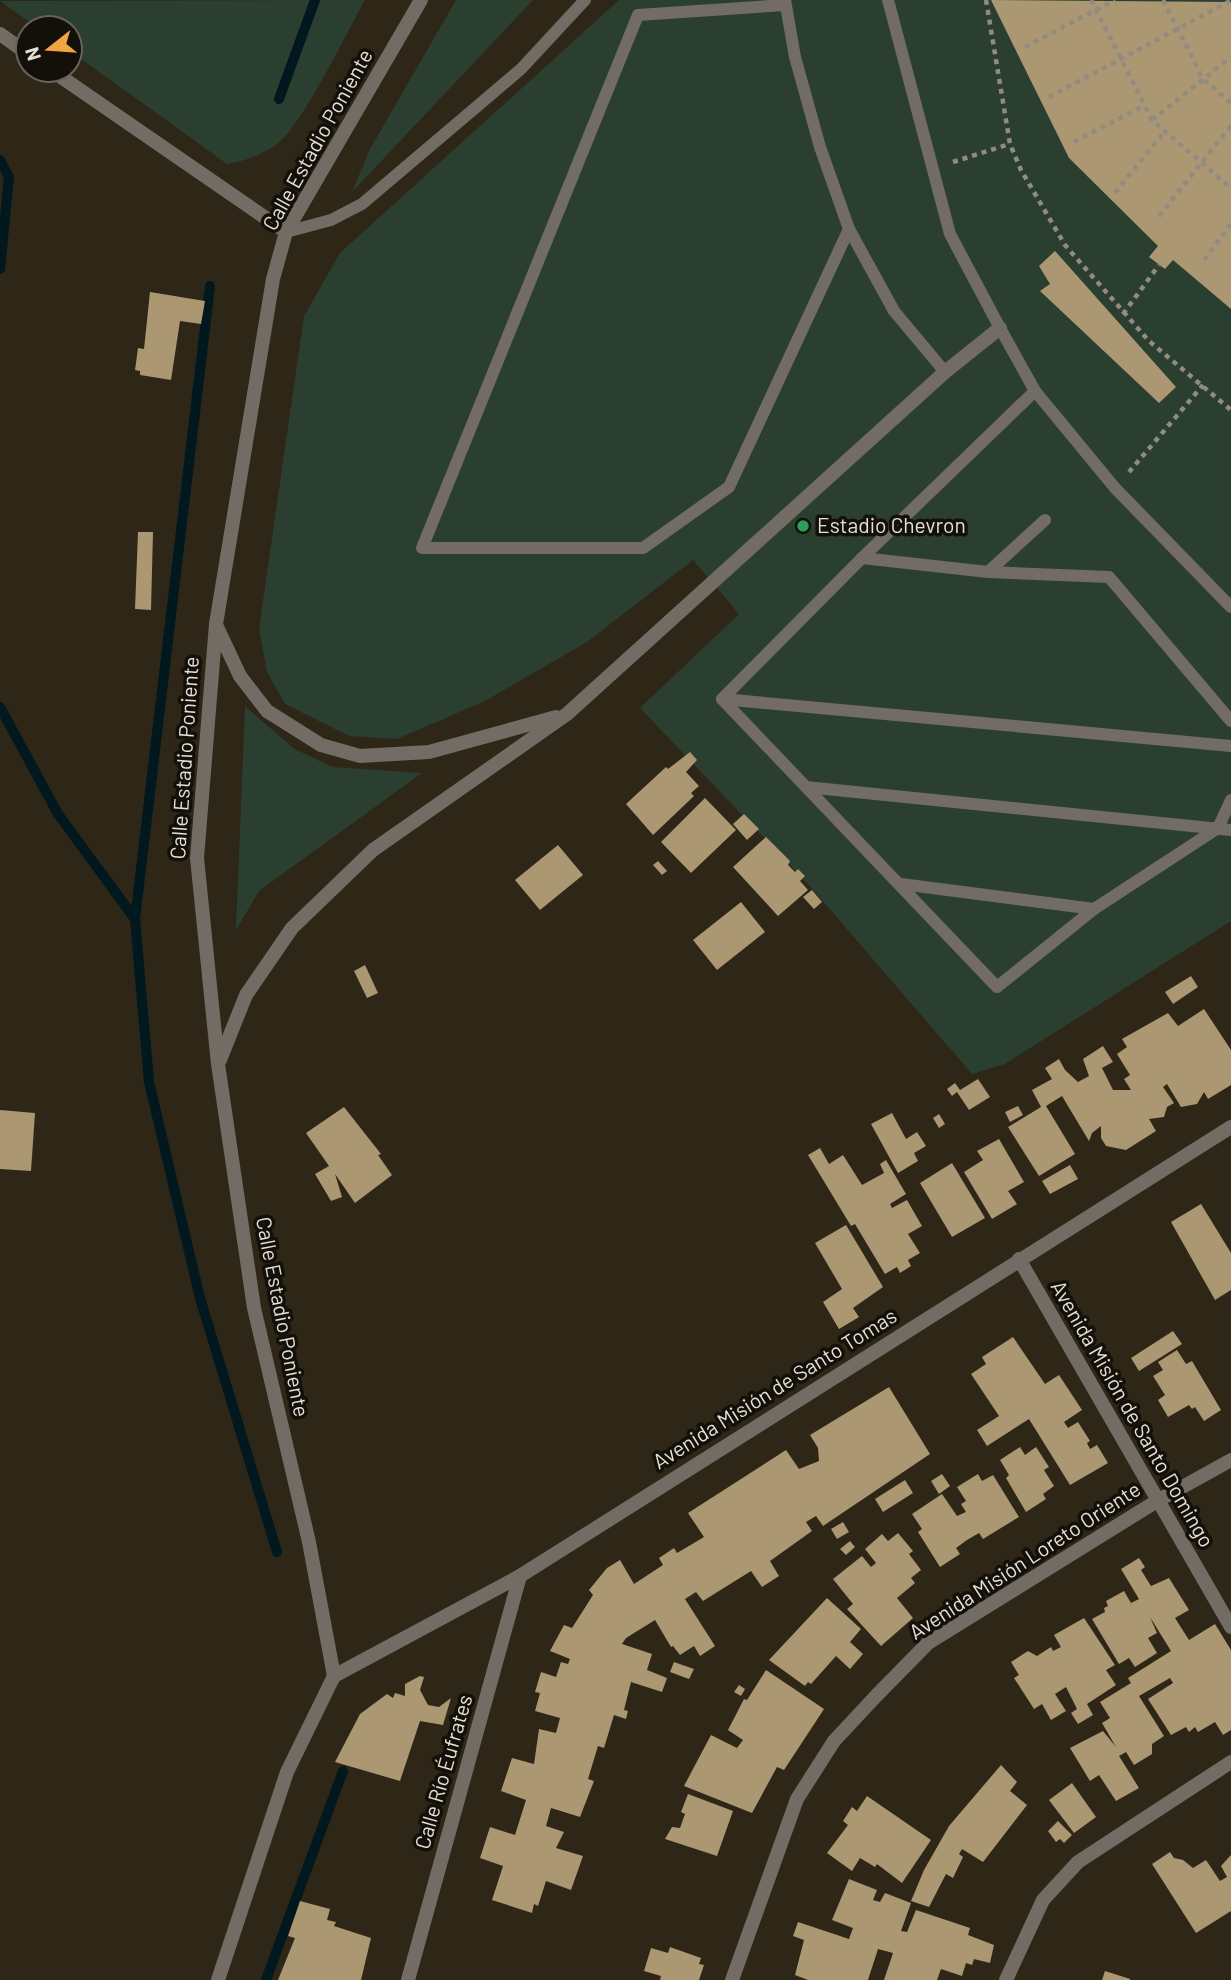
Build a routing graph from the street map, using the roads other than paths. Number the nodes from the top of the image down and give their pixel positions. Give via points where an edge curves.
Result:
1 (421, 0) edge
2 (585, 0) edge
3 (888, 0) edge
4 (785, 3) edge
5 (71, 84) edge
6 (849, 229) junction
7 (286, 232) junction
8 (1000, 328) junction
9 (945, 372) junction
10 (1035, 391) junction
11 (1045, 520) dead end
12 (862, 558) junction
13 (988, 572) junction
14 (1231, 607) edge
15 (216, 624) junction
16 (722, 699) junction
17 (567, 714) junction
18 (1231, 721) edge
19 (1231, 746) edge
20 (806, 787) junction
21 (1231, 800) edge
22 (1225, 829) edge
23 (901, 884) junction
24 (1094, 909) junction
25 (218, 1064) junction
26 (1231, 1127) edge
27 (1019, 1259) junction
28 (1231, 1460) edge
29 (1157, 1501) junction
30 (520, 1576) junction
31 (1231, 1627) edge
32 (334, 1676) junction
33 (1231, 1762) edge
34 (218, 1980) edge
35 (408, 1980) edge
36 (732, 1980) edge
37 (1006, 1980) edge

1 - 7 street, Calle Estadio Poniente
2 - 7 lane via 522,69 362,204 331,220
3 - 8 lane via 950,234
4 - 6 lane via 820,147
4 - 6 lane via 638,15 422,548 643,548 729,487
5 - 7 street
6 - 9 lane via 894,311
7 - 15 street, Calle Estadio Poniente via 273,279
8 - 9 street
8 - 10 lane
9 - 17 street
10 - 12 lane
10 - 14 lane via 1115,488
11 - 13 lane
12 - 13 lane
12 - 16 lane
13 - 18 lane via 1108,577
15 - 17 street via 240,676 267,711 321,745 360,756 429,752
15 - 25 street, Calle Estadio Poniente via 197,858
16 - 19 lane
16 - 20 lane
17 - 25 street via 373,850 292,928 246,995
20 - 22 lane
20 - 23 lane
21 - 22 lane
22 - 24 lane
23 - 24 lane
23 - 24 lane via 997,987
25 - 32 street, Calle Estadio Poniente via 254,1308 309,1542
26 - 27 street, Avenida Misión de Santo Tomas
27 - 29 street, Avenida Misión de Santo Domingo
27 - 30 street, Avenida Misión de Santo Tomas
28 - 29 street, Avenida Misión Loreto Oriente
29 - 31 street, Avenida Misión de Santo Domingo
29 - 36 street, Avenida Misión Loreto Oriente via 928,1643 834,1741 797,1799
30 - 32 street, Avenida Misión de Santo Tomas
30 - 35 street, Calle Río Éufrates
32 - 34 street via 287,1772
33 - 37 street via 1078,1862 1043,1900

